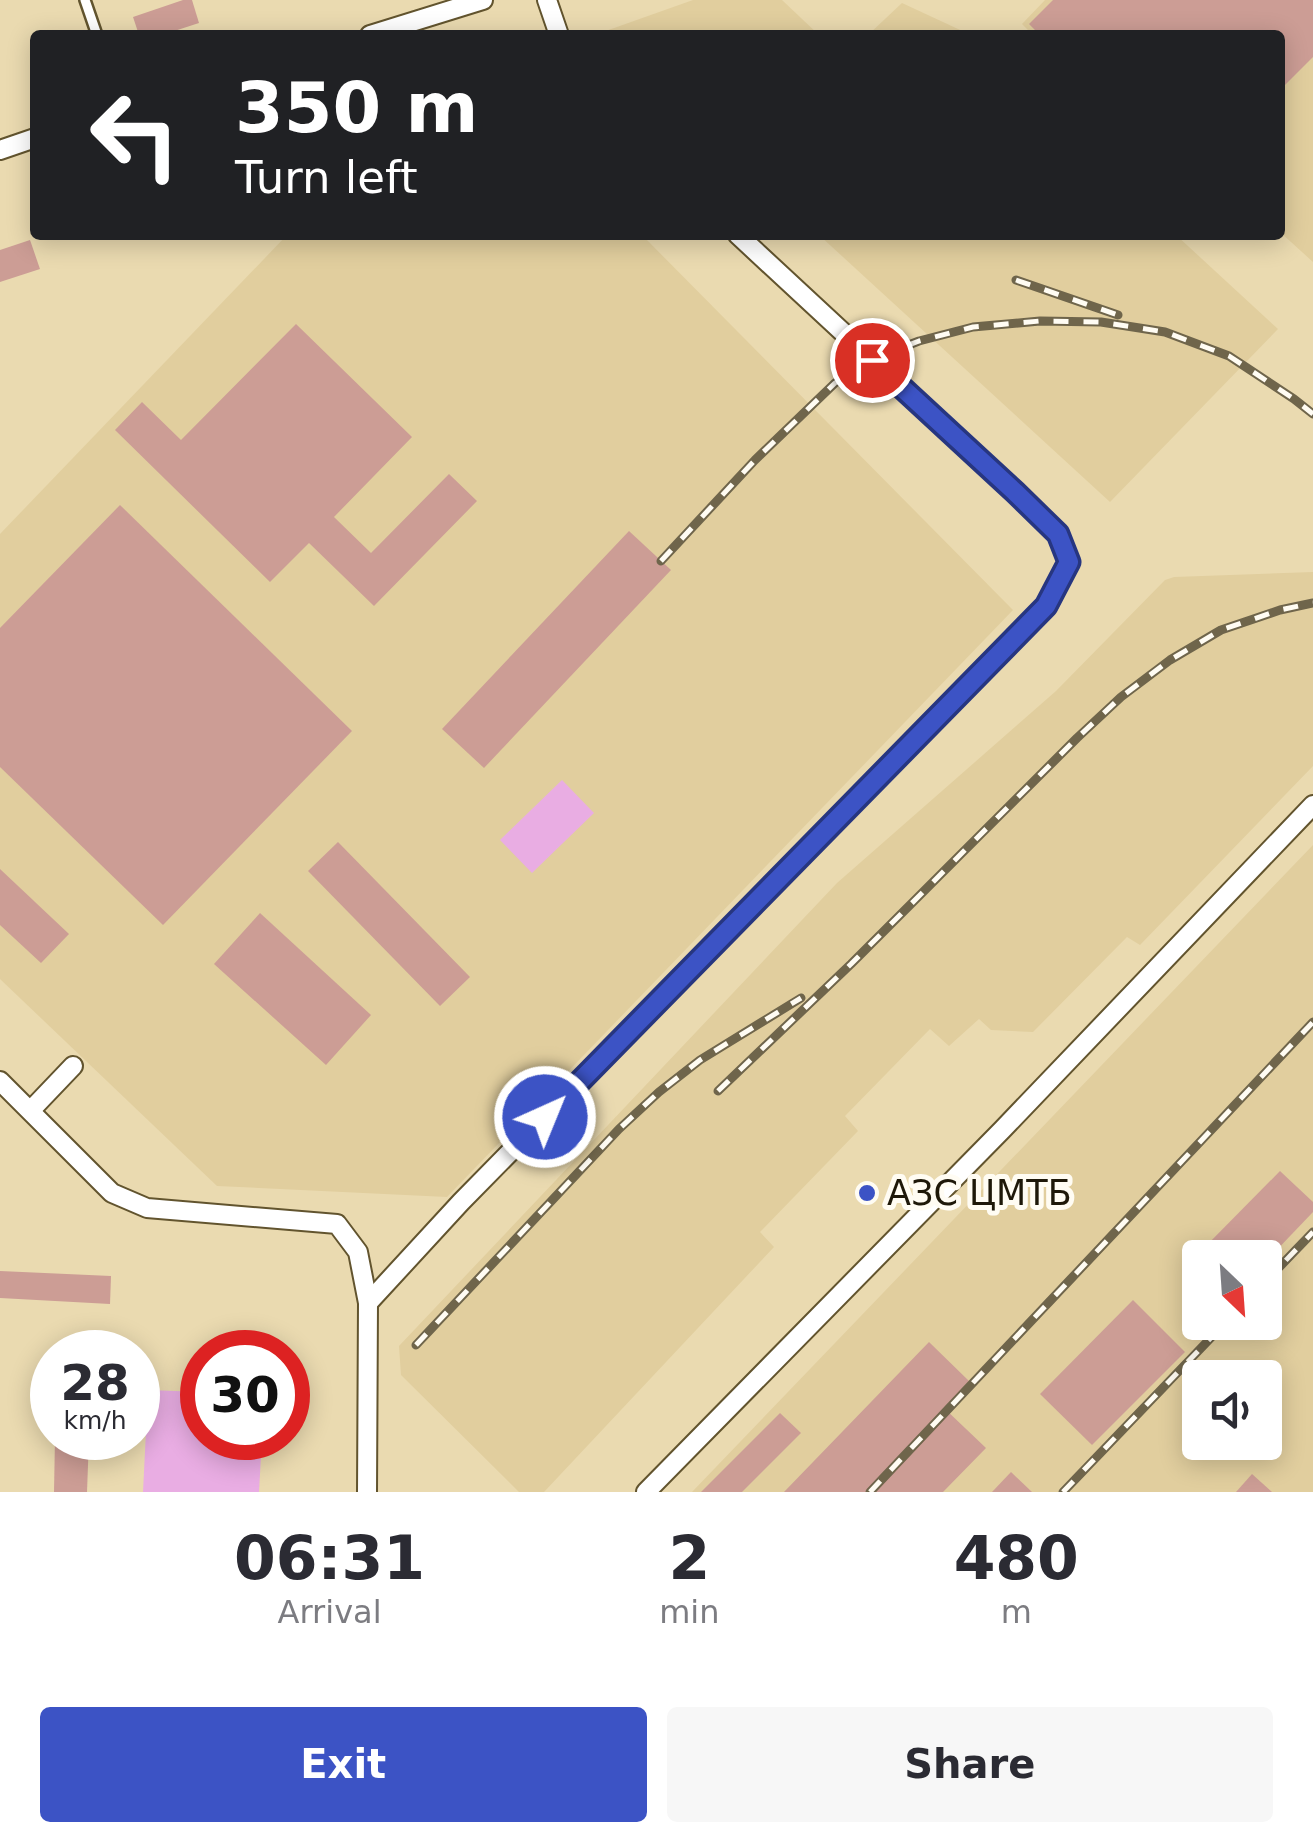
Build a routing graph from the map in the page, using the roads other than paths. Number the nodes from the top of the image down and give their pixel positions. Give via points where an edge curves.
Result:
1 (84, 0) edge
2 (483, 0) edge
3 (547, 0) edge
4 (95, 30) edge
5 (386, 30) edge
6 (558, 30) edge
7 (30, 140) edge
8 (0, 150) edge
9 (743, 240) edge
10 (1313, 805) edge
11 (73, 1066) dead end
12 (0, 1081) edge
13 (32, 1110) junction
14 (368, 1303) junction
15 (367, 1492) edge
16 (646, 1492) edge

1 - 4 lane
2 - 5 street
3 - 6 street
7 - 8 street
9 - 14 street via 1058,534 1069,562 1046,606
10 - 16 street
11 - 13 street
12 - 13 street
13 - 14 street via 112,1193 148,1208 337,1224 358,1252
14 - 15 street

